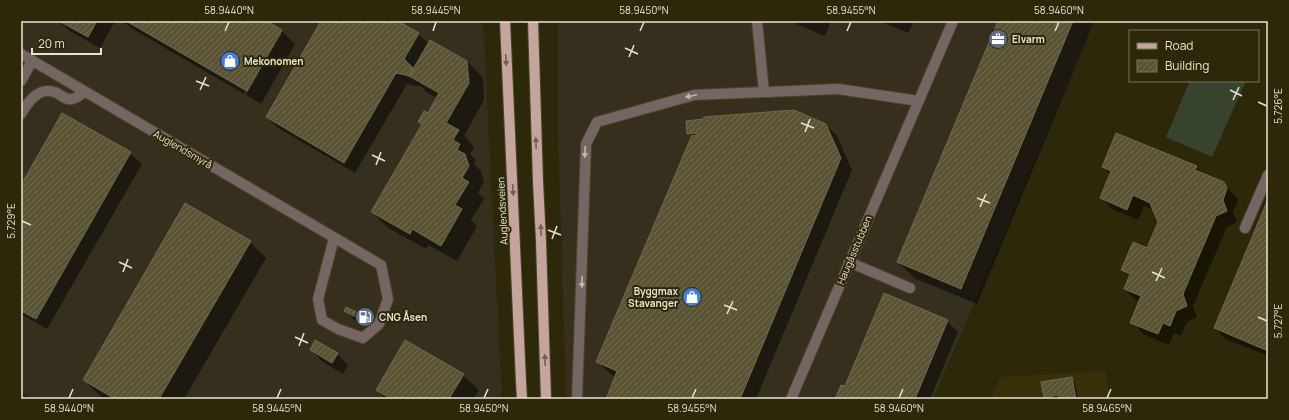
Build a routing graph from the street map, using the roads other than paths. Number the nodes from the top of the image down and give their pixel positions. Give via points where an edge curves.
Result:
1 (505, 21) edge
2 (533, 21) edge
3 (757, 21) edge
4 (953, 21) edge
5 (21, 54) edge
6 (32, 61) junction
7 (21, 81) edge
8 (85, 92) junction
9 (764, 92) junction
10 (919, 101) junction
11 (21, 114) edge
12 (1268, 175) edge
13 (1245, 228) dead end
14 (334, 238) junction
15 (849, 262) junction
16 (910, 288) dead end
17 (522, 399) edge
18 (546, 399) edge
19 (577, 399) edge
20 (791, 399) edge

1 -> 17 main road, Auglendsveien
18 -> 2 main road
3 - 9 street
4 - 10 street, Haugåsstubben
5 - 6 street, Auglendsmyrå
6 - 7 street
6 - 8 street, Auglendsmyrå
8 - 11 street via 76,98 68,99 46,91 35,95
8 - 14 street, Auglendsmyrå
9 - 10 street via 838,89
9 -> 19 street via 694,94 597,122 586,144
10 - 15 street, Haugåsstubben
12 - 13 street
14 - 14 street, Auglendsmyrå via 381,265 388,299 378,324 363,338 322,320 318,299
15 - 16 street
15 - 20 street, Haugåsstubben

